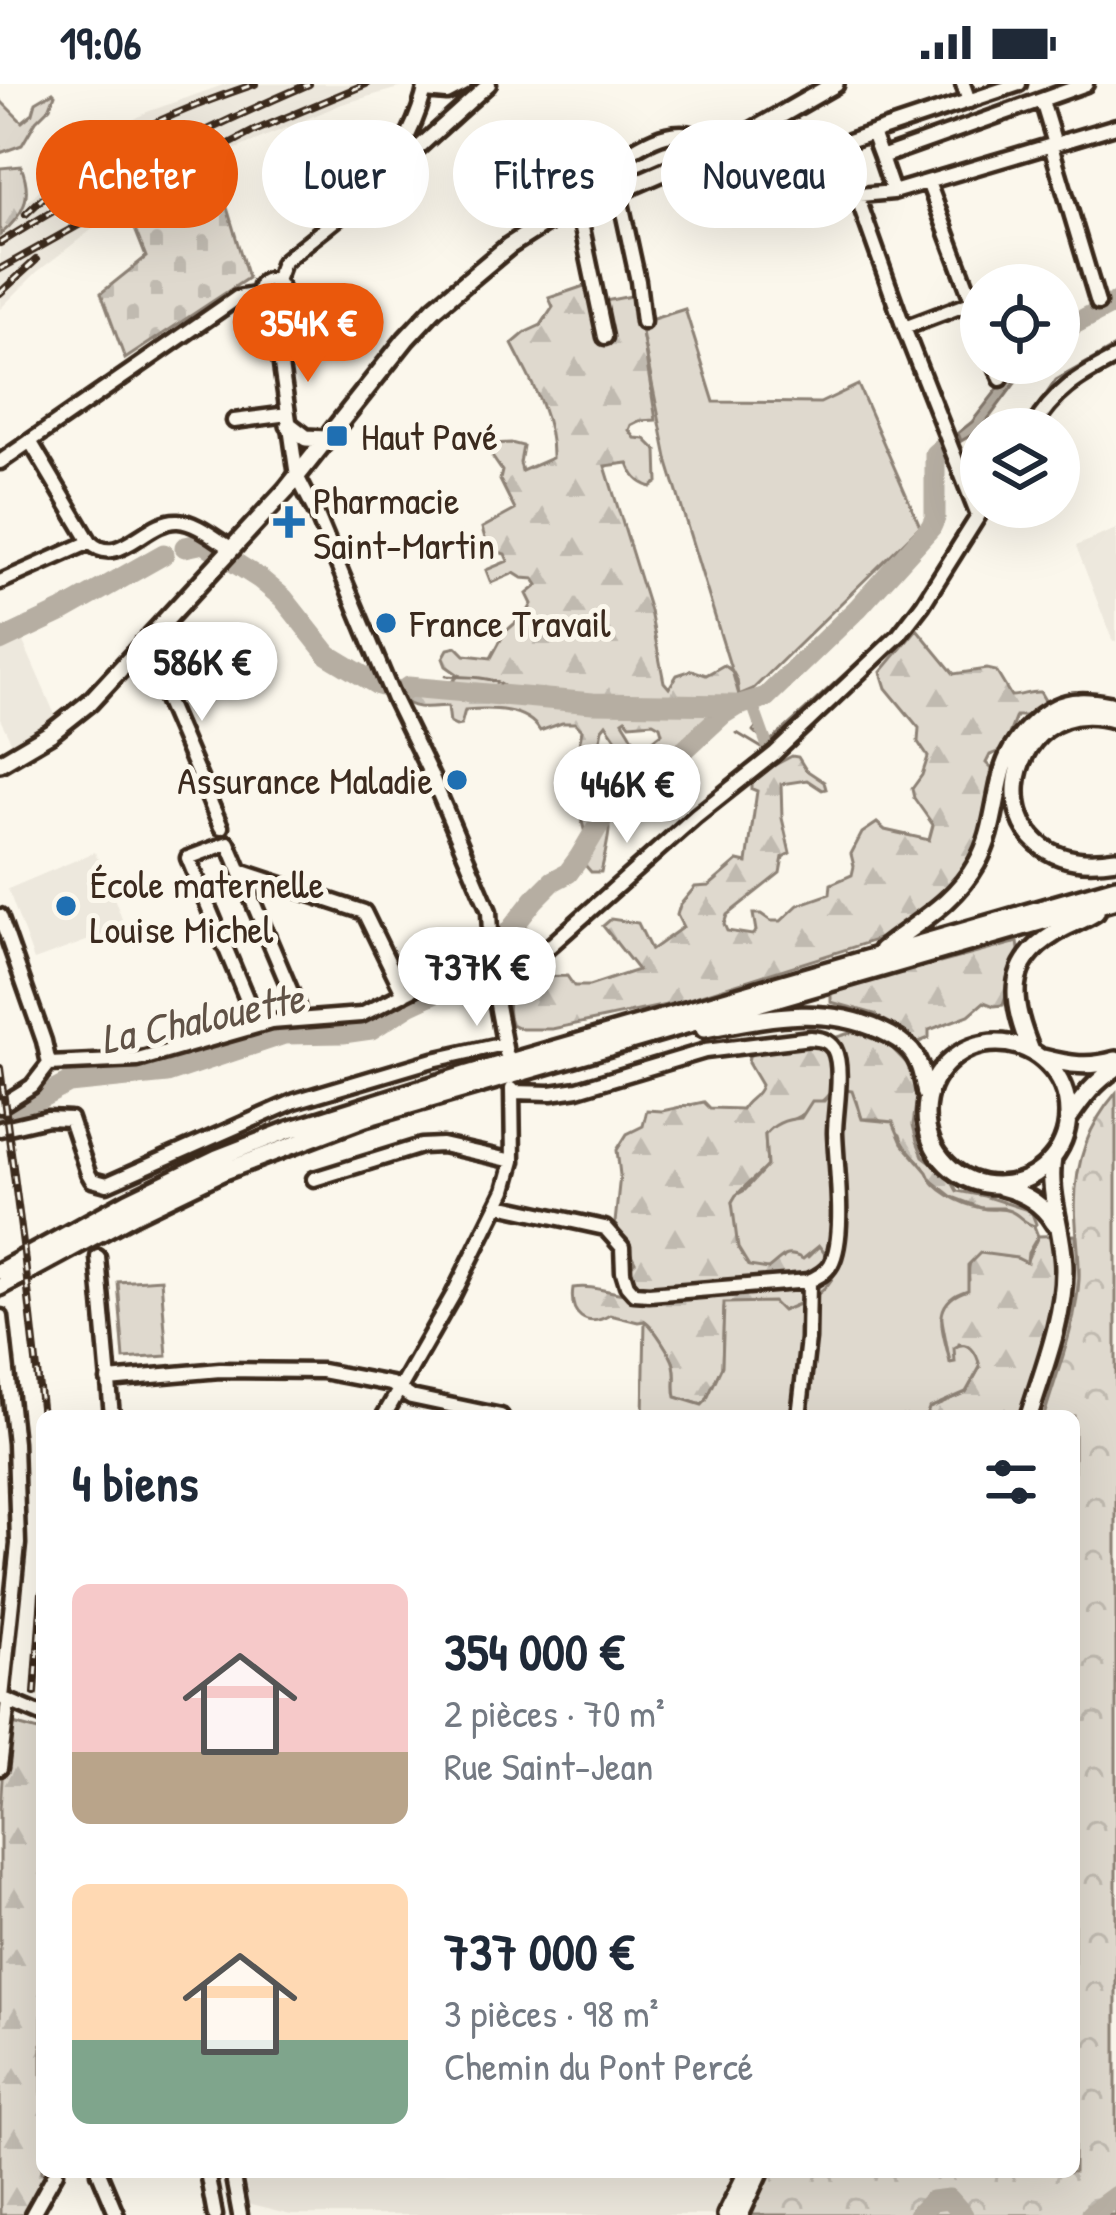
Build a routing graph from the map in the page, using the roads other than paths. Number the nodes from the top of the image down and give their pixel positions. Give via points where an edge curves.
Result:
1 (464, 84) edge
2 (489, 84) edge
3 (835, 84) edge
4 (963, 84) edge
5 (1019, 84) edge
6 (1086, 84) edge
7 (426, 87) edge
8 (1042, 100) junction
9 (969, 101) junction
10 (413, 120) edge
11 (772, 120) edge
12 (1116, 126) edge
13 (872, 133) junction
14 (867, 135) edge
15 (429, 138) edge
16 (1053, 145) junction
17 (881, 158) junction
18 (928, 182) junction
19 (893, 192) junction
20 (867, 195) edge
21 (867, 224) edge
22 (323, 228) edge
23 (537, 228) edge
24 (582, 228) edge
25 (623, 228) edge
26 (960, 267) edge
27 (276, 281) junction
28 (259, 294) junction
29 (272, 303) junction
30 (1098, 303) dead end
31 (960, 307) edge
32 (643, 322) dead end
33 (904, 328) junction
34 (605, 338) dead end
35 (1116, 358) edge
36 (1046, 408) edge
37 (288, 420) junction
38 (234, 421) dead end
39 (326, 439) junction
40 (30, 441) junction
41 (0, 462) edge
42 (960, 462) edge
43 (297, 476) junction
44 (971, 528) edge
45 (90, 542) junction
46 (226, 553) junction
47 (0, 582) edge
48 (130, 659) junction
49 (1116, 706) edge
50 (1116, 720) edge
51 (0, 763) edge
52 (220, 827) dead end
53 (1116, 859) edge
54 (241, 871) junction
55 (1114, 896) edge
56 (0, 916) edge
57 (490, 955) junction
58 (875, 956) junction
59 (404, 994) junction
60 (495, 995) junction
61 (250, 1007) dead end
62 (298, 1018) junction
63 (677, 1028) junction
64 (1036, 1054) junction
65 (1116, 1064) edge
66 (46, 1069) junction
67 (927, 1099) junction
68 (0, 1106) edge
69 (1068, 1120) junction
70 (0, 1129) edge
71 (1054, 1156) junction
72 (513, 1160) junction
73 (314, 1179) dead end
74 (989, 1185) junction
75 (500, 1205) junction
76 (1059, 1231) junction
77 (98, 1257) dead end
78 (0, 1270) edge
79 (809, 1281) junction
80 (0, 1287) edge
81 (1, 1317) edge
82 (108, 1380) junction
83 (400, 1388) junction
84 (111, 1410) edge
85 (387, 1410) edge
86 (473, 1410) edge
87 (801, 1410) edge
88 (1031, 1410) edge
89 (15, 1443) junction
90 (0, 1451) edge
91 (3, 1699) edge
92 (36, 1713) edge
93 (0, 1768) edge
94 (53, 2178) edge
95 (101, 2178) edge
96 (208, 2178) edge
97 (233, 2178) edge
98 (744, 2178) edge
99 (757, 2178) edge
100 (113, 2211) edge
101 (32, 2215) edge
102 (215, 2215) edge
103 (240, 2215) edge
104 (726, 2215) edge
105 (740, 2215) edge

1 - 7 street via 447,93
2 - 15 street
3 - 11 main road
4 - 9 street
5 - 9 street
6 - 8 street
7 - 10 street
8 - 16 street
8 - 17 street
9 - 13 street
12 - 16 street
13 - 14 street
13 - 17 street
16 - 18 street
16 - 30 street
17 - 19 street
18 - 19 street
18 - 26 street
19 - 20 street
21 - 33 street
22 - 27 street via 283,262
23 - 39 main road via 434,309
24 - 34 street
25 - 32 street
27 - 28 street via 264,282
27 - 29 street via 282,293
28 - 29 street
28 - 40 street via 237,298
29 - 37 street
31 - 33 street
33 - 42 street
35 - 36 street
37 - 38 street
37 - 39 main road via 306,438
37 - 43 street
39 - 43 main road
40 - 41 street
40 - 45 street
43 - 46 main road
43 - 57 street via 478,882 489,910
44 - 60 street via 898,635
45 - 46 street via 113,551 177,521
45 - 47 street
46 - 48 main road
48 - 51 main road via 75,716
48 - 52 street via 161,690
49 - 58 main road via 1057,706 1021,735 1003,767 978,862 953,898
50 - 53 main road via 1054,724 1027,749 1016,805 1042,848 1070,861
54 - 59 street via 364,912
54 - 61 street via 228,843 188,858
54 - 62 street
55 - 58 main road
55 - 63 main road
55 - 64 main road via 1039,944 1018,974 1016,1011
56 - 66 street via 44,1041
57 - 59 street
57 - 60 street
58 - 78 main road via 290,1130 217,1158
59 - 62 street via 361,1016
60 - 70 street via 505,1049 433,1060 295,1101 107,1184 88,1173 70,1119
62 - 66 street via 138,1060
63 - 67 main road via 796,1014 863,1022 911,1052
63 - 80 main road via 289,1145
64 - 65 main road via 1072,1066
64 - 67 main road via 1000,1042 960,1052 940,1070
64 - 69 main road via 1062,1084
65 - 69 main road
66 - 68 street
67 - 74 main road via 937,1153 959,1174
69 - 71 main road
71 - 74 main road via 1031,1176
71 - 76 main road
72 - 73 street via 421,1146
72 - 75 street
72 - 79 street via 512,1087 578,1089 704,1051 822,1039 838,1064 837,1228 831,1264
74 - 76 main road via 1031,1198
75 - 79 street via 605,1228 622,1247 634,1293
75 - 83 street
76 - 88 main road via 1062,1299
77 - 82 street
79 - 87 street
81 - 89 street
82 - 83 street via 322,1371
82 - 84 street
83 - 85 street
83 - 86 street
89 - 90 street
89 - 91 street via 18,1544
91 - 92 street
91 - 93 street
94 - 101 street
95 - 100 street
96 - 102 street
97 - 103 street
98 - 104 main road
99 - 105 main road

